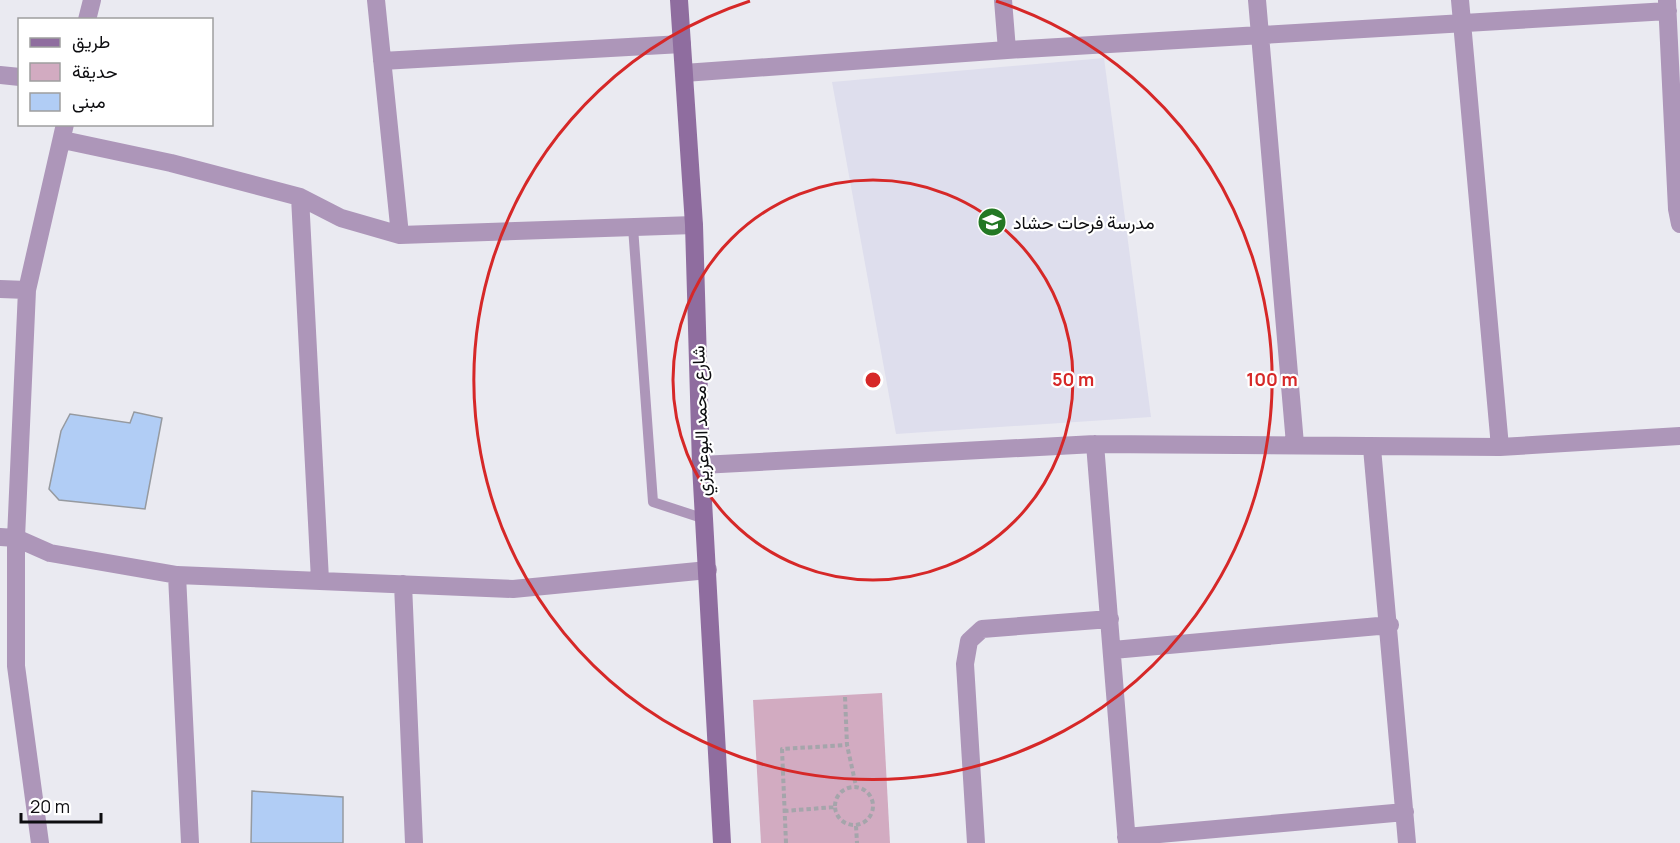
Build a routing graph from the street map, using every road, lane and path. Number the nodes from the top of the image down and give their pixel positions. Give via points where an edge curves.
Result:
1 (92, 0) edge
2 (376, 0) edge
3 (679, 0) edge
4 (1003, 0) edge
5 (1257, 0) edge
6 (1460, 0) edge
7 (1667, 5) edge
8 (88, 18) edge
9 (1462, 24) junction
10 (1259, 35) junction
11 (682, 44) junction
12 (1007, 50) junction
13 (382, 61) junction
14 (684, 73) junction
15 (0, 75) edge
16 (18, 77) edge
17 (64, 132) edge
18 (300, 197) junction
19 (1679, 210) edge
20 (694, 225) junction
21 (633, 227) junction
22 (400, 235) junction
23 (0, 290) edge
24 (27, 290) junction
25 (1680, 436) edge
26 (1095, 444) junction
27 (1295, 444) junction
28 (1500, 447) junction
29 (1372, 448) junction
30 (700, 465) junction
31 (705, 519) junction
32 (8, 538) edge
33 (708, 570) junction
34 (177, 575) junction
35 (320, 580) junction
36 (403, 584) junction
37 (1110, 619) junction
38 (1390, 625) junction
39 (1113, 650) junction
40 (8, 666) edge
41 (845, 697) dead end
42 (847, 745) junction
43 (856, 786) junction
44 (835, 807) junction
45 (784, 810) junction
46 (1404, 812) junction
47 (856, 825) junction
48 (1126, 840) edge
49 (40, 843) edge
50 (190, 843) edge
51 (414, 843) edge
52 (722, 843) edge
53 (786, 843) edge
54 (857, 843) edge
55 (976, 843) edge
56 (1407, 843) edge

1 - 8 street
2 - 13 street
3 - 11 main road, شارع محمد البوعزيزي
4 - 12 street
5 - 10 street
6 - 9 street
7 - 9 street
7 - 19 street
9 - 10 street
9 - 28 street
10 - 12 street
10 - 27 street
11 - 13 street
11 - 14 main road, شارع محمد البوعزيزي
12 - 14 street
13 - 22 street
14 - 20 main road, شارع محمد البوعزيزي
15 - 16 street
17 - 18 street
17 - 24 street
18 - 22 street via 341,218
18 - 35 street
20 - 21 street
20 - 30 main road, شارع محمد البوعزيزي
21 - 22 street
21 - 31 lane via 653,502
23 - 24 street
24 - 32 street
25 - 28 street
26 - 27 street
26 - 30 street
26 - 37 street
27 - 29 street
28 - 29 street
29 - 38 street
30 - 31 main road, شارع محمد البوعزيزي
31 - 33 main road, شارع محمد البوعزيزي
32 - 34 street via 50,553
32 - 40 street
33 - 36 street via 513,589
33 - 52 main road, شارع محمد البوعزيزي
34 - 35 street
34 - 50 street
35 - 36 street
36 - 51 street
37 - 39 street
37 - 55 street via 982,629 969,641 965,664
38 - 39 street
38 - 46 street
39 - 48 street
40 - 49 street
41 - 42 path
42 - 43 path
42 - 45 path via 782,749
43 - 44 path via 841,791
43 - 47 path via 869,794 873,809 868,819
44 - 45 path
44 - 47 path via 840,819
45 - 53 path
46 - 48 street
46 - 56 street
47 - 54 path

